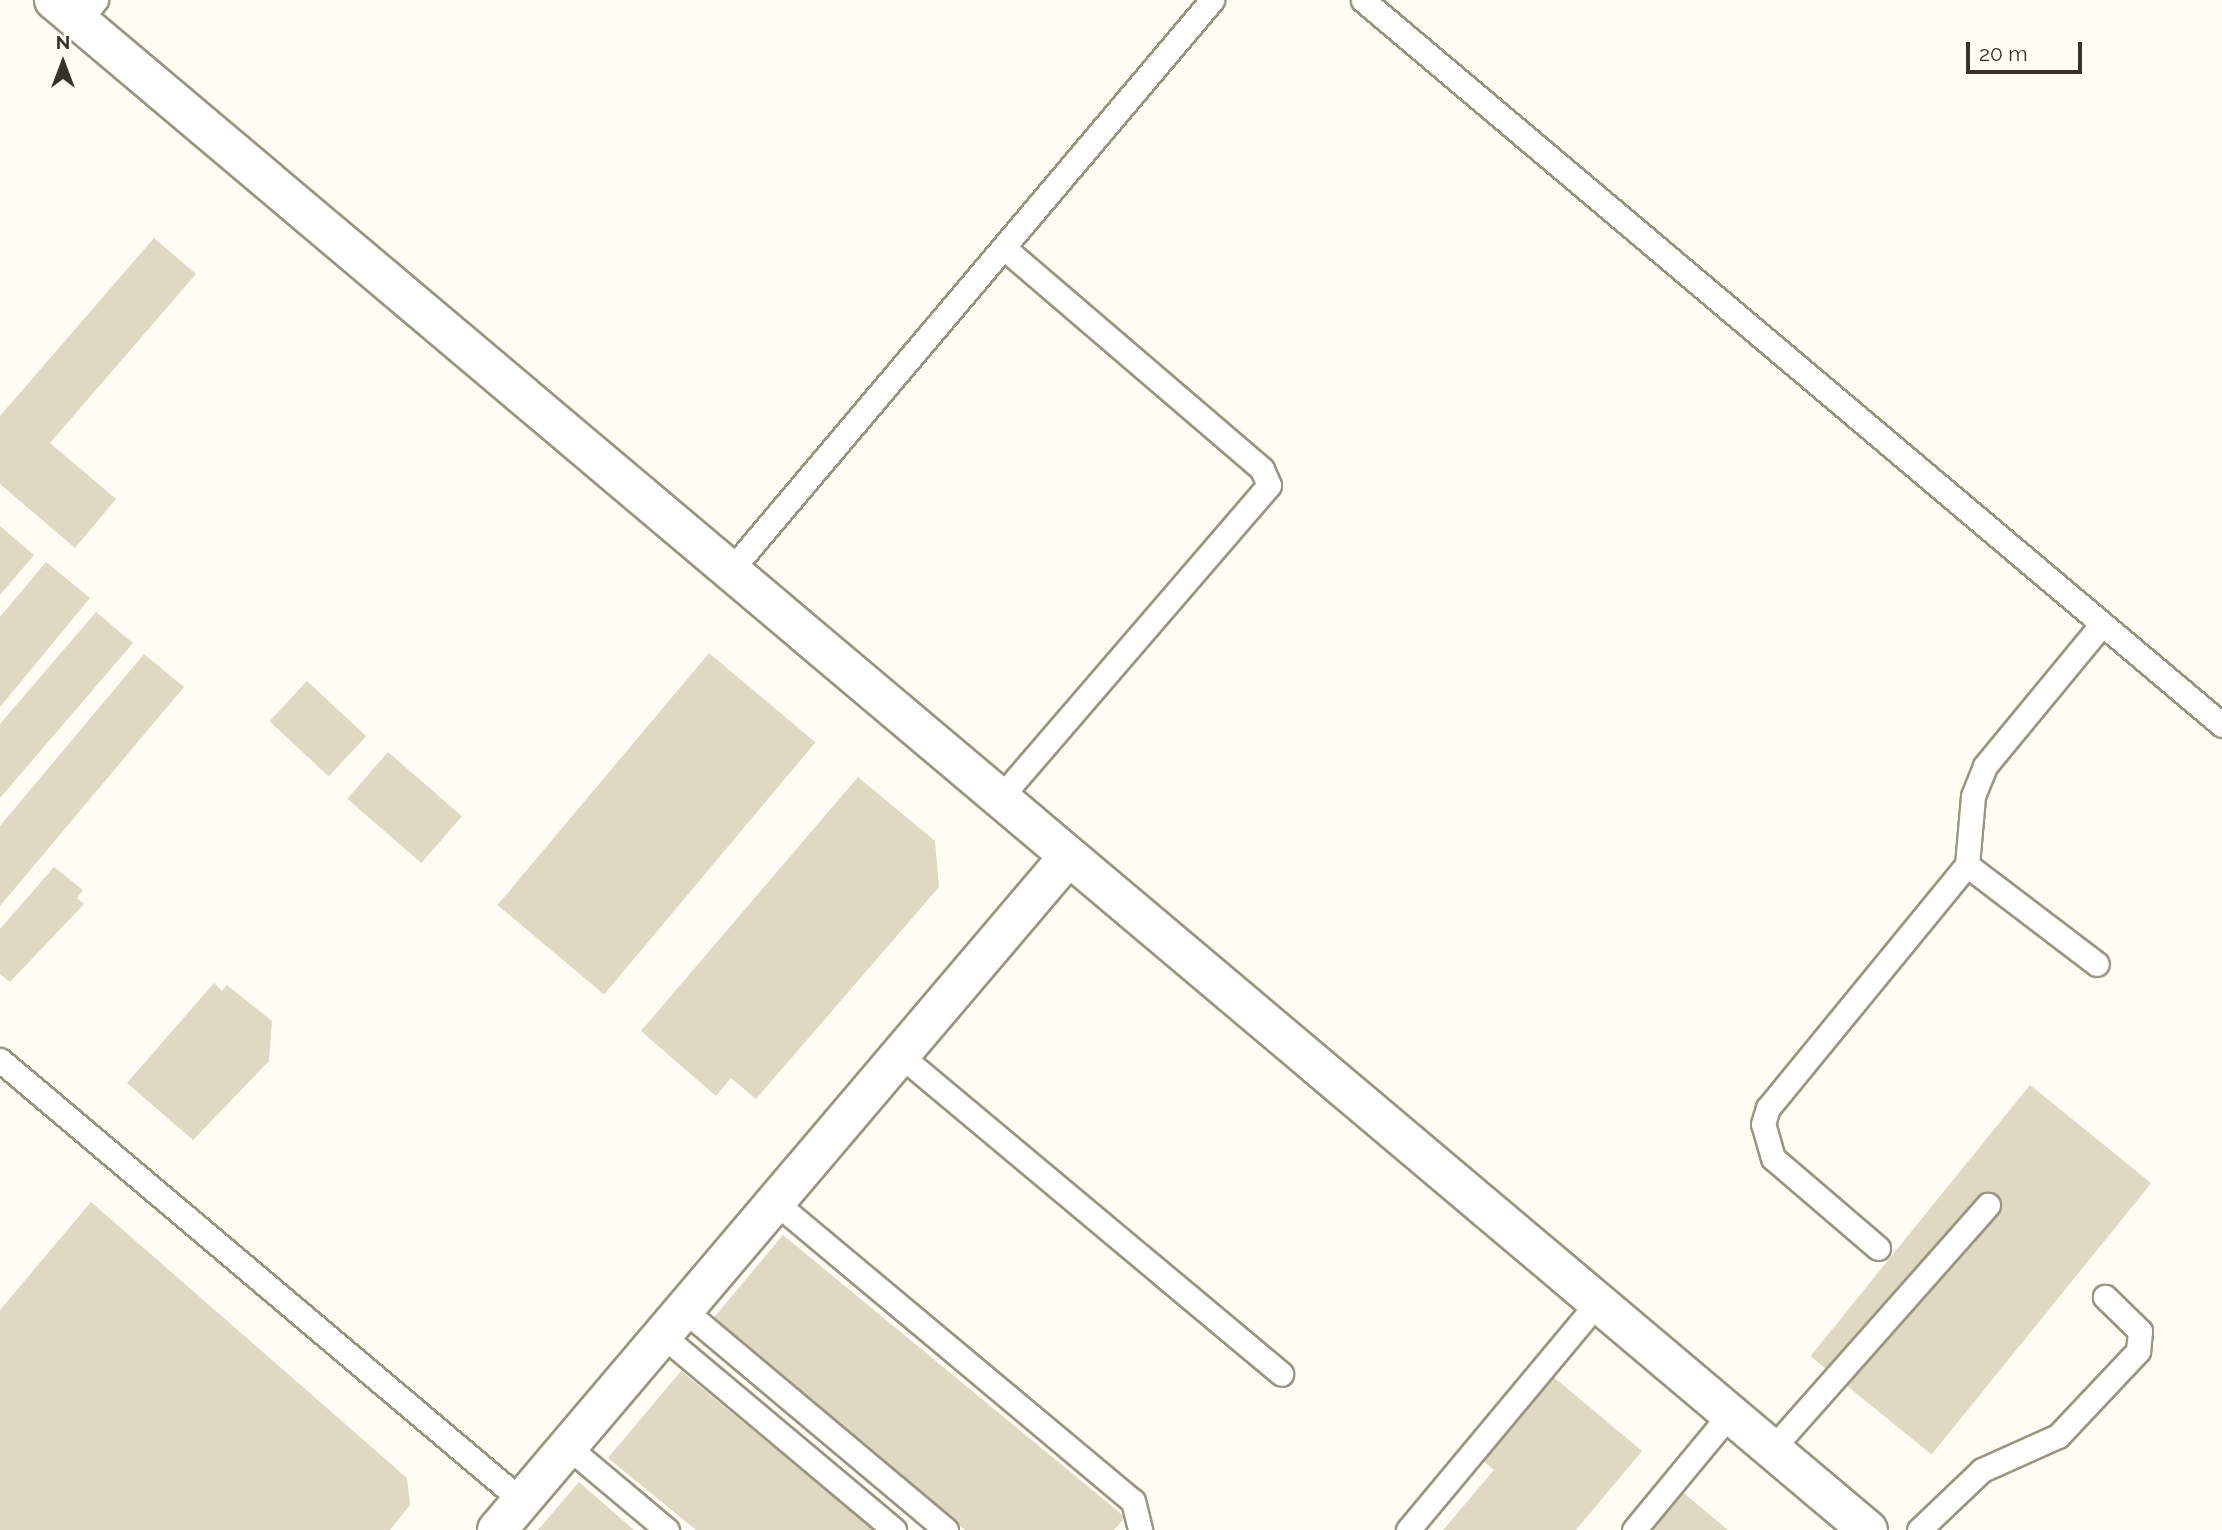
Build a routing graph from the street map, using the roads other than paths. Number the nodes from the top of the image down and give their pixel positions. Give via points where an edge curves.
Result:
1 (1212, 0) edge
2 (1363, 0) edge
3 (76, 7) edge
4 (1004, 247) junction
5 (731, 570) junction
6 (2102, 624) junction
7 (2222, 725) edge
8 (999, 799) junction
9 (1067, 858) junction
10 (1967, 865) junction
11 (2097, 964) dead end
12 (900, 1055) junction
13 (0, 1060) edge
14 (775, 1202) junction
15 (1988, 1205) dead end
16 (1878, 1248) dead end
17 (2105, 1297) dead end
18 (1597, 1303) junction
19 (673, 1323) junction
20 (1281, 1374) dead end
21 (1730, 1414) junction
22 (568, 1447) junction
23 (1772, 1449) junction
24 (522, 1501) junction
25 (497, 1530) edge
26 (667, 1530) edge
27 (894, 1530) edge
28 (946, 1530) edge
29 (1140, 1530) edge
30 (1408, 1530) edge
31 (1634, 1530) edge
32 (1868, 1530) edge
33 (1919, 1530) edge

1 - 4 lane
2 - 6 lane
3 - 5 street
4 - 5 lane
4 - 8 lane via 1262,469 1269,485
5 - 8 street
6 - 7 lane
6 - 10 lane via 1985,766 1973,796
8 - 9 street
9 - 12 street
9 - 18 street
10 - 11 lane
10 - 16 lane via 1768,1108 1763,1124 1773,1158
12 - 14 street
12 - 20 lane
13 - 24 lane
14 - 19 street
14 - 29 lane via 1133,1501
15 - 23 lane
17 - 33 lane via 2140,1331 2138,1351 2058,1436 1982,1470
18 - 21 street
18 - 30 lane
19 - 22 street
19 - 27 lane
19 - 28 lane
21 - 23 street
21 - 31 lane
22 - 24 street
22 - 26 lane
23 - 32 street
24 - 25 street

